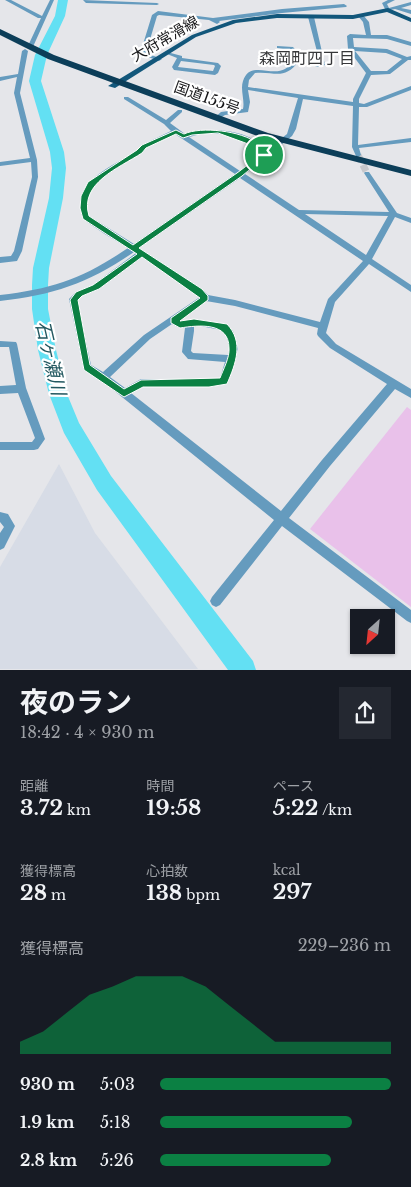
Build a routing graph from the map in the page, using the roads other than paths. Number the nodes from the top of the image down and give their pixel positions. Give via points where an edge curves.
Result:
1 (7, 0) edge
2 (46, 0) edge
3 (52, 0) edge
4 (85, 0) edge
5 (281, 0) edge
6 (393, 0) edge
7 (158, 2) edge
8 (411, 3) edge
9 (344, 6) dead end
10 (396, 8) junction
11 (282, 10) junction
12 (388, 10) junction
13 (411, 12) edge
14 (158, 13) junction
15 (361, 16) junction
16 (311, 17) junction
17 (40, 18) junction
18 (213, 20) junction
19 (411, 20) edge
20 (221, 25) junction
21 (0, 32) edge
22 (369, 36) junction
23 (0, 38) edge
24 (411, 44) edge
25 (279, 47) dead end
26 (29, 49) junction
27 (351, 49) junction
28 (169, 53) junction
29 (159, 59) junction
30 (179, 59) junction
31 (298, 59) junction
32 (409, 59) edge
33 (368, 73) junction
34 (19, 75) junction
35 (0, 79) edge
36 (115, 84) junction
37 (245, 88) junction
38 (411, 88) edge
39 (301, 97) junction
40 (126, 98) dead end
41 (357, 104) junction
42 (180, 111) junction
43 (217, 118) junction
44 (166, 123) junction
45 (176, 132) junction
46 (183, 136) junction
47 (411, 140) edge
48 (279, 142) junction
49 (355, 147) junction
50 (264, 155) junction
51 (358, 155) tunnel mouth
52 (34, 160) junction
53 (0, 164) edge
54 (368, 173) tunnel mouth
55 (411, 173) edge
56 (239, 175) junction
57 (411, 179) edge
58 (298, 214) junction
59 (393, 214) junction
60 (411, 221) edge
61 (134, 248) junction
62 (142, 254) junction
63 (0, 260) edge
64 (368, 260) junction
65 (59, 289) joint
66 (411, 289) edge
67 (0, 298) edge
68 (205, 298) junction
69 (174, 321) junction
70 (189, 325) junction
71 (323, 326) junction
72 (0, 344) edge
73 (231, 359) junction
74 (104, 378) junction
75 (394, 383) junction
76 (21, 389) junction
77 (409, 389) edge
78 (0, 390) edge
79 (124, 394) junction
80 (0, 446) edge
81 (0, 517) edge
82 (282, 519) junction
83 (0, 544) edge
84 (216, 601) dead end
85 (411, 617) edge

1 - 17 street
2 - 17 street
3 - 26 street
4 - 7 street
5 - 11 street
6 - 12 street via 384,4
7 - 14 street
8 - 10 street
9 - 11 street
10 - 12 street
10 - 13 street
11 - 18 street
12 - 15 main road, 大府常滑線
12 - 19 main road
14 - 18 street
14 - 29 street via 154,14 143,54
15 - 16 main road, 大府常滑線
15 - 22 street
16 - 20 main road, 大府常滑線 via 261,18
16 - 31 street via 323,64
17 - 26 street
18 - 20 street
20 - 28 main road, 大府常滑線 via 194,36
21 - 26 highway, 国道155号
22 - 24 street
22 - 27 street via 350,36
23 - 26 highway, 国道155号
25 - 31 street via 291,48 299,55
26 - 34 street
26 - 36 highway, 国道155号
27 - 32 street via 387,51
27 - 33 street
28 - 29 main road, 大府常滑線
28 - 30 street
29 - 36 main road, 大府常滑線
30 - 30 street via 176,69 215,73 218,66
31 - 37 street via 281,73 252,72 246,78
32 - 33 street via 388,73
33 - 41 street
34 - 35 street
34 - 52 street via 17,93
36 - 42 highway, 国道155号
36 - 43 highway, 国道155号
37 - 39 street
37 - 43 street via 248,99 246,111 222,113
38 - 41 street via 365,106
39 - 41 street
39 - 48 street via 293,129
40 - 44 street
41 - 49 street
42 - 44 street
42 - 48 highway, 国道155号
43 - 48 highway, 国道155号
44 - 45 street
45 - 46 street
45 - 61 street via 144,146 96,179 84,196 86,217
46 - 50 street via 218,131 253,143
46 - 56 street
47 - 49 street
48 - 50 street
48 - 55 highway, 国道155号
48 - 57 highway, 国道155号
49 - 51 street
50 - 56 street
52 - 53 street
52 - 63 street via 36,177 18,251 14,259
54 - 59 street
56 - 58 street
56 - 61 street
58 - 59 street via 330,211
58 - 64 street
59 - 60 street
59 - 64 street
61 - 62 street
61 - 65 street via 88,277
62 - 68 street
62 - 74 street via 74,300 87,367
64 - 66 street
64 - 71 street via 331,301
65 - 67 street
68 - 69 street
68 - 71 street
69 - 70 street
69 - 74 street via 147,337
70 - 73 street via 194,322 224,327 230,333 234,349
70 - 73 street via 186,352 191,356
71 - 75 street via 321,334 325,339
72 - 76 street via 13,344
73 - 79 street via 224,381 220,383 141,383
74 - 79 street
75 - 77 street
75 - 82 street
76 - 78 street
76 - 80 street via 40,439 34,446
79 - 82 street
81 - 83 street via 10,526
82 - 84 street
82 - 85 street

